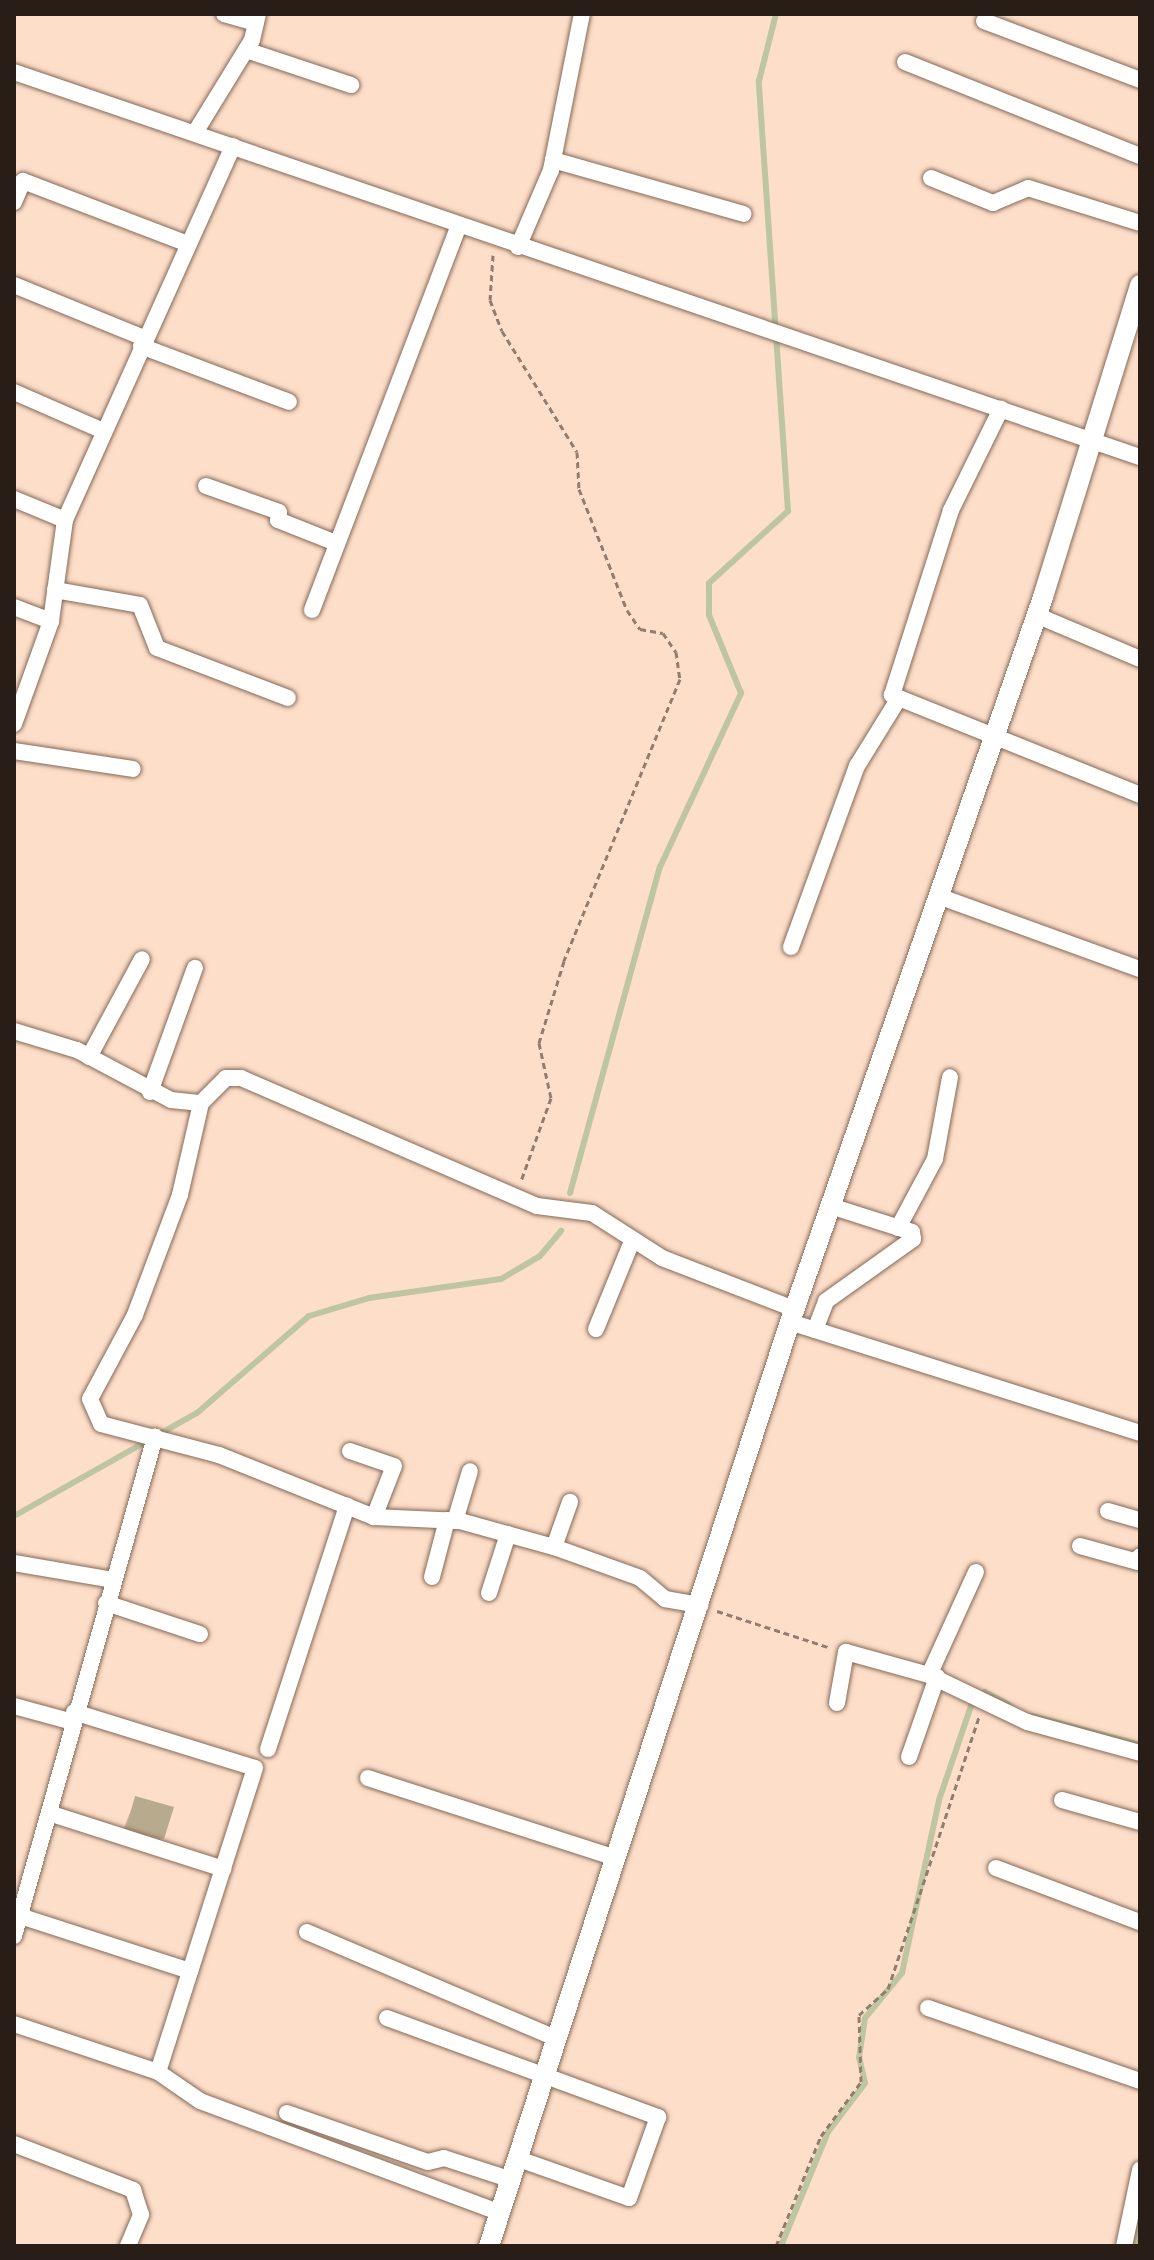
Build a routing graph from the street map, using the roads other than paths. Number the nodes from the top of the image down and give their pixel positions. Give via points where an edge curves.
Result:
1 (224, 14) edge
2 (582, 14) edge
3 (257, 19) edge
4 (984, 21) dead end
5 (246, 50) junction
6 (905, 62) dead end
7 (14, 72) edge
8 (1140, 80) edge
9 (351, 85) dead end
10 (196, 131) junction
11 (233, 146) junction
12 (1140, 156) edge
13 (553, 160) junction
14 (931, 178) dead end
15 (14, 202) edge
16 (744, 214) dead end
17 (1140, 223) edge
18 (459, 225) junction
19 (188, 244) junction
20 (518, 247) junction
21 (14, 285) edge
22 (1140, 285) edge
23 (143, 342) junction
24 (14, 392) edge
25 (289, 402) dead end
26 (1001, 409) junction
27 (101, 430) junction
28 (1091, 439) junction
29 (1140, 457) edge
30 (206, 486) dead end
31 (14, 499) edge
32 (65, 520) junction
33 (336, 543) junction
34 (55, 590) junction
35 (14, 607) edge
36 (312, 610) dead end
37 (1036, 615) junction
38 (51, 621) junction
39 (1140, 659) edge
40 (288, 698) dead end
41 (899, 698) junction
42 (15, 715) edge
43 (995, 735) junction
44 (14, 751) edge
45 (133, 769) dead end
46 (1140, 795) edge
47 (938, 896) junction
48 (791, 947) dead end
49 (142, 959) dead end
50 (195, 968) dead end
51 (1140, 969) edge
52 (14, 1031) edge
53 (89, 1057) junction
54 (950, 1077) dead end
55 (150, 1092) junction
56 (201, 1103) junction
57 (830, 1206) junction
58 (898, 1228) junction
59 (633, 1239) junction
60 (792, 1316) junction
61 (596, 1329) dead end
62 (815, 1330) junction
63 (1140, 1433) edge
64 (155, 1437) junction
65 (350, 1451) dead end
66 (470, 1471) dead end
67 (570, 1502) dead end
68 (347, 1506) junction
69 (1108, 1511) dead end
70 (374, 1517) junction
71 (451, 1520) junction
72 (1140, 1520) edge
73 (508, 1534) junction
74 (1080, 1546) dead end
75 (554, 1547) junction
76 (1140, 1556) edge
77 (14, 1563) edge
78 (976, 1572) dead end
79 (432, 1577) dead end
80 (113, 1580) junction
81 (489, 1593) dead end
82 (106, 1603) junction
83 (700, 1605) junction
84 (200, 1634) dead end
85 (933, 1676) junction
86 (837, 1703) dead end
87 (15, 1711) edge
88 (74, 1717) junction
89 (268, 1749) dead end
90 (1140, 1753) edge
91 (909, 1757) dead end
92 (368, 1778) dead end
93 (1062, 1800) dead end
94 (52, 1814) junction
95 (1140, 1822) edge
96 (613, 1857) junction
97 (996, 1868) dead end
98 (223, 1869) junction
99 (20, 1916) junction
100 (1140, 1922) edge
101 (307, 1932) dead end
102 (14, 1936) edge
103 (190, 1971) junction
104 (928, 2008) dead end
105 (387, 2018) dead end
106 (14, 2024) edge
107 (556, 2038) junction
108 (158, 2072) junction
109 (545, 2076) junction
110 (1140, 2081) edge
111 (287, 2113) dead end
112 (14, 2144) edge
113 (519, 2159) junction
114 (1140, 2170) edge
115 (512, 2180) junction
116 (501, 2213) junction
117 (128, 2246) edge
118 (489, 2246) edge
119 (1124, 2246) edge

1 - 3 street
2 - 13 street
3 - 5 street
4 - 8 street
5 - 9 street
5 - 10 street
6 - 12 street
7 - 10 street
10 - 11 street
11 - 18 street
11 - 19 street
13 - 16 street
13 - 20 street
14 - 17 street via 993,203 1028,188
15 - 19 street via 23,181
18 - 20 street
18 - 33 street
19 - 23 street
20 - 26 street
21 - 23 street
22 - 28 street
23 - 25 street
23 - 27 street
24 - 27 street
26 - 28 street
26 - 41 street via 951,510 892,695
27 - 32 street
28 - 29 street
28 - 37 street
30 - 33 street via 279,512 278,520
31 - 32 street
32 - 34 street
33 - 36 street
34 - 38 street
34 - 40 street via 140,605 157,648
35 - 38 street
37 - 39 street
37 - 43 street
38 - 42 street
41 - 43 street
41 - 48 street via 857,766
43 - 46 street
43 - 47 street
44 - 45 street
47 - 51 street
47 - 57 street
49 - 53 street
50 - 55 street
52 - 53 street
53 - 55 street
54 - 58 street via 935,1159
55 - 56 street
56 - 59 street via 226,1078 241,1078 537,1206 592,1213
56 - 64 street via 180,1195 135,1315 90,1399 101,1424
57 - 58 street
57 - 60 street
58 - 62 street via 913,1239 826,1301
59 - 60 street
59 - 61 street
60 - 62 street
60 - 83 street
62 - 63 street
64 - 68 street
64 - 80 street
65 - 70 street via 394,1466
66 - 71 street
67 - 75 street
68 - 70 street
68 - 89 street
69 - 72 street
70 - 71 street
71 - 73 street
71 - 79 street
73 - 75 street
73 - 81 street
74 - 76 street via 1138,1562
75 - 83 street via 640,1578 665,1599
77 - 80 street
78 - 85 street
80 - 82 street
82 - 84 street
82 - 88 street
83 - 96 street
85 - 86 street via 846,1652
85 - 90 street via 1027,1722 1067,1727
85 - 91 street
87 - 88 street
88 - 94 street
88 - 98 street via 255,1768
92 - 96 street
93 - 95 street
94 - 98 street
94 - 99 street
96 - 107 street
97 - 100 street
98 - 103 street
99 - 102 street
99 - 103 street
101 - 107 street
103 - 108 street
104 - 110 street
105 - 109 street
106 - 108 street
107 - 109 street
108 - 116 street via 200,2101
109 - 113 street
109 - 113 street via 658,2117 629,2198
111 - 115 street via 428,2162 444,2158
112 - 117 street via 133,2190 141,2215
113 - 115 street
114 - 119 street
115 - 116 street
116 - 118 street

